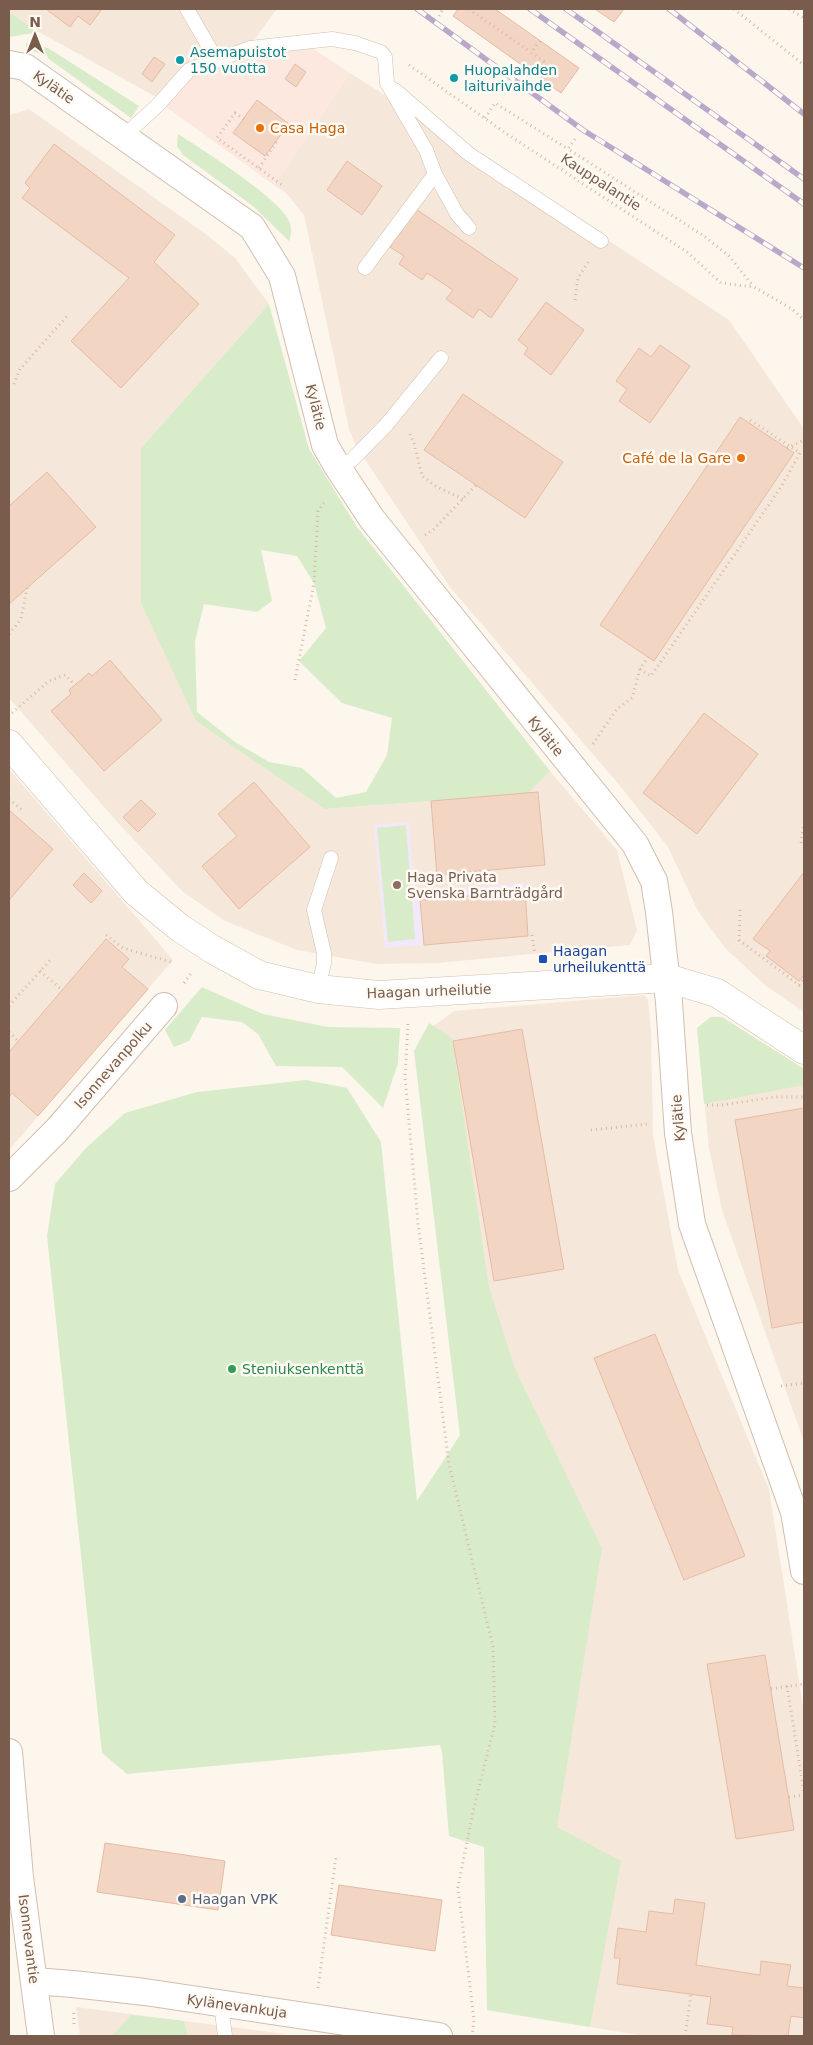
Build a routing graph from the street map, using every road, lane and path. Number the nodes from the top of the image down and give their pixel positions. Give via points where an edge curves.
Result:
1 (187, 9) edge
2 (444, 9) edge
3 (469, 9) edge
4 (734, 9) edge
5 (789, 9) edge
6 (438, 16) dead end
7 (804, 18) edge
8 (540, 41) dead end
9 (529, 51) dead end
10 (385, 57) junction
11 (217, 61) junction
12 (546, 63) dead end
13 (9, 64) edge
14 (804, 65) edge
15 (387, 83) junction
16 (485, 118) junction
17 (244, 119) dead end
18 (123, 137) junction
19 (574, 139) dead end
20 (276, 141) dead end
21 (568, 149) junction
22 (259, 168) junction
23 (435, 174) junction
24 (282, 185) dead end
25 (469, 228) dead end
26 (601, 241) joint
27 (365, 268) dead end
28 (754, 287) junction
29 (575, 300) dead end
30 (69, 314) dead end
31 (804, 320) edge
32 (441, 358) dead end
33 (14, 384) dead end
34 (399, 410) junction
35 (750, 420) dead end
36 (804, 440) edge
37 (788, 447) junction
38 (340, 471) junction
39 (476, 485) dead end
40 (463, 498) junction
41 (433, 530) dead end
42 (27, 588) dead end
43 (9, 634) edge
44 (648, 657) dead end
45 (640, 669) junction
46 (295, 680) dead end
47 (75, 685) dead end
48 (12, 714) dead end
49 (9, 744) edge
50 (590, 749) dead end
51 (804, 823) edge
52 (801, 843) dead end
53 (331, 858) dead end
54 (740, 910) dead end
55 (106, 935) dead end
56 (532, 935) dead end
57 (534, 953) dead end
58 (51, 959) dead end
59 (178, 964) dead end
60 (186, 966) dead end
61 (40, 971) junction
62 (667, 978) junction
63 (804, 979) edge
64 (318, 989) junction
65 (62, 990) dead end
66 (9, 1006) edge
67 (164, 1006) joint
68 (408, 1024) dead end
69 (9, 1032) edge
70 (18, 1041) dead end
71 (804, 1050) edge
72 (804, 1097) edge
73 (705, 1105) dead end
74 (618, 1128) dead end
75 (591, 1130) dead end
76 (9, 1178) edge
77 (804, 1383) edge
78 (773, 1388) dead end
79 (804, 1571) edge
80 (804, 1684) edge
81 (788, 1686) junction
82 (771, 1689) dead end
83 (9, 1752) edge
84 (804, 1793) edge
85 (789, 1797) dead end
86 (336, 1857) dead end
87 (34, 1981) junction
88 (692, 1994) dead end
89 (222, 2004) junction
90 (313, 2017) junction
91 (41, 2036) edge
92 (225, 2036) edge
93 (439, 2036) edge
94 (472, 2036) edge
95 (685, 2036) edge

1 - 11 lane
2 - 6 path
3 - 9 path
4 - 14 path
5 - 7 path
8 - 12 path via 531,53
10 - 11 lane via 381,52 355,43 332,39 250,48
10 - 15 lane
10 - 16 path, Kauppalantie via 408,64
11 - 18 lane via 189,70
13 - 18 street, Kylätie via 25,67
15 - 23 lane via 426,150
15 - 26 lane via 469,154
16 - 21 path via 495,103
16 - 28 path, Kauppalantie via 687,252 721,283
17 - 22 path via 235,113 217,138
18 - 38 street, Kylätie via 252,227 282,276 326,445
19 - 21 path
20 - 22 path
21 - 28 path via 704,236 729,256
22 - 24 path
23 - 25 lane via 457,214
23 - 27 lane
26 - 29 path via 578,278
28 - 31 path, Kauppalantie
30 - 33 path via 20,369
32 - 34 lane
34 - 38 lane
34 - 40 path via 414,442 422,476
35 - 37 path
36 - 37 path
37 - 45 path via 800,453 781,487 651,676
38 - 46 path via 318,511 314,583
38 - 62 street, Kylätie via 372,519 635,844 654,881
39 - 40 path
40 - 41 path
42 - 43 path via 21,619
44 - 45 path
45 - 50 path via 632,698 617,709
47 - 48 path via 65,675 49,681
49 - 64 street, Haagan urheilutie via 136,892 180,928 259,975
51 - 52 path
53 - 64 lane via 314,910 324,953
54 - 63 path via 739,940 799,985
55 - 59 path via 123,948
56 - 57 path
58 - 61 path
60 - 67 path via 196,969
61 - 65 path
61 - 66 path
62 - 64 street, Haagan urheilutie via 379,995
62 - 71 street, Haagan urheilutie via 717,993
62 - 79 street, Kylätie via 678,1133 692,1224 794,1512
67 - 76 street, Isonnevanpolku via 57,1130
68 - 94 path via 406,1077 418,1223 449,1464 494,1647 494,1724 458,1887 474,2020
69 - 70 path
72 - 73 path
74 - 75 path
77 - 78 path
80 - 81 path
81 - 82 path
81 - 84 path
83 - 87 street, Isonnevantie via 20,1877
84 - 85 path
86 - 90 path
87 - 89 street, Kylänevankuja
87 - 91 street, Isonnevantie
88 - 95 path
89 - 90 street, Kylänevankuja
89 - 92 lane
90 - 93 street, Kylänevankuja

